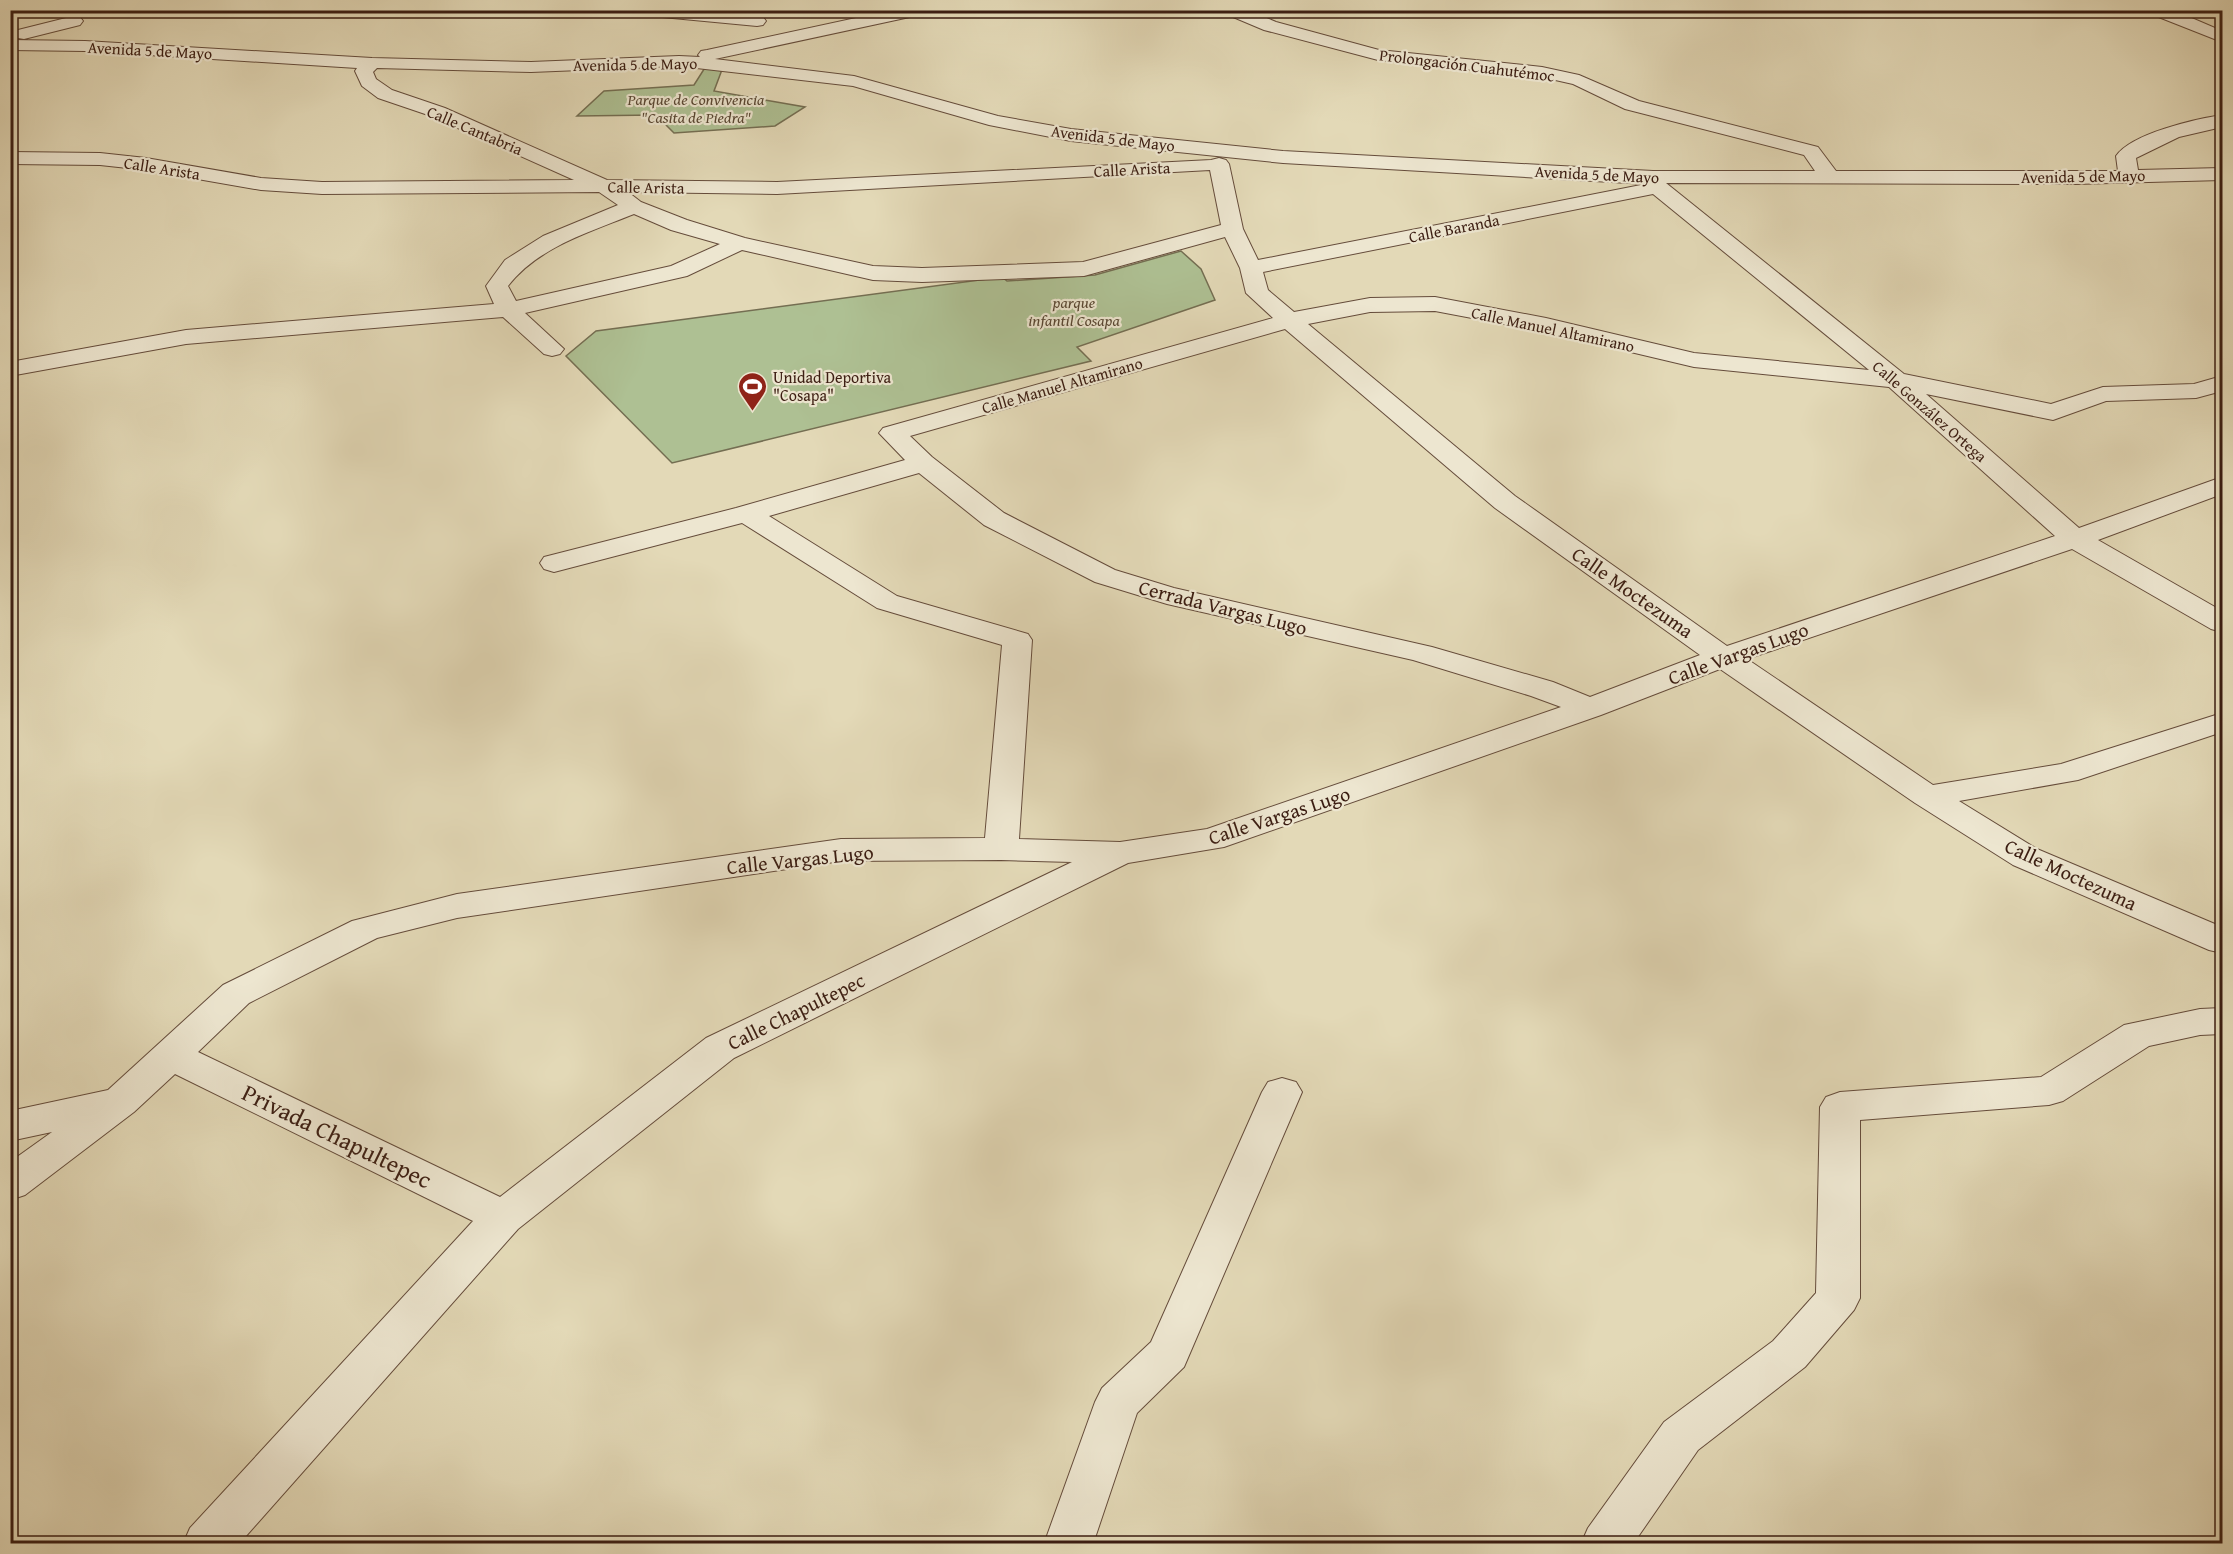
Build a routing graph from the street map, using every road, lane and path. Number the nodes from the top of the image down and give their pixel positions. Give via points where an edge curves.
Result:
1 (641, 10) edge
2 (919, 10) edge
3 (1232, 10) edge
4 (2157, 10) edge
5 (761, 16) edge
6 (74, 21) dead end
7 (10, 37) edge
8 (2223, 37) edge
9 (751, 44) junction
10 (10, 45) edge
11 (679, 61) junction
12 (372, 63) junction
13 (2223, 121) edge
14 (2148, 141) junction
15 (1283, 158) junction
16 (10, 159) edge
17 (1219, 164) junction
18 (1829, 176) junction
19 (2129, 176) junction
20 (2215, 177) edge
21 (1655, 182) junction
22 (604, 186) junction
23 (634, 206) junction
24 (1232, 229) junction
25 (740, 243) junction
26 (1251, 268) junction
27 (508, 310) junction
28 (1291, 320) junction
29 (552, 349) dead end
30 (10, 369) edge
31 (1896, 380) junction
32 (2223, 383) edge
33 (892, 433) joint
34 (923, 464) junction
35 (2223, 485) edge
36 (746, 514) junction
37 (2075, 538) junction
38 (554, 563) dead end
39 (2223, 623) edge
40 (1723, 657) junction
41 (1590, 708) junction
42 (2223, 722) edge
43 (1927, 796) junction
44 (1001, 849) junction
45 (1120, 853) junction
46 (2223, 941) edge
47 (2223, 1021) edge
48 (171, 1055) junction
49 (1282, 1092) dead end
50 (120, 1101) junction
51 (10, 1126) edge
52 (10, 1184) edge
53 (503, 1217) junction
54 (207, 1544) edge
55 (1068, 1544) edge
56 (1605, 1544) edge

1 - 5 street
2 - 9 street
3 - 18 street, Prolongación Cuahutémoc via 1270,26 1378,55 1542,72 1579,80 1632,105 1811,152
4 - 8 street
5 - 9 street
6 - 7 street
9 - 11 street
10 - 12 street, Avenida 5 de Mayo
11 - 12 street, Avenida 5 de Mayo via 531,67
11 - 15 street, Avenida 5 de Mayo via 854,81 996,121 1071,135
12 - 22 street, Calle Cantabria via 364,71 368,82 385,94 438,112
13 - 14 street via 2185,127
14 - 19 street via 2126,156
14 - 20 street via 2177,160
15 - 17 street, Calle Arista
15 - 21 street, Avenida 5 de Mayo
16 - 22 street, Calle Arista via 100,159 261,184 322,188
17 - 22 street, Calle Arista via 777,188
17 - 24 street, Calle Moctezuma
18 - 19 street, Avenida 5 de Mayo
18 - 21 street, Avenida 5 de Mayo
19 - 20 street, Avenida 5 de Mayo
21 - 26 street, Calle Baranda
21 - 31 street, Calle González Ortega
22 - 23 street
23 - 25 street
23 - 27 street via 551,241 513,265 496,286
24 - 25 street via 1084,269 922,275 873,273
24 - 26 street, Calle Moctezuma
25 - 27 street via 679,271
26 - 28 street, Calle Moctezuma via 1257,293
27 - 29 street
27 - 30 street via 186,337
28 - 31 street, Calle Manuel Altamirano via 1370,304 1435,304 1694,360
28 - 33 street, Calle Manuel Altamirano
28 - 40 street, Calle Moctezuma via 1505,502
31 - 32 street, Calle Manuel Altamirano via 2053,412 2103,394 2196,391
31 - 37 street, Calle González Ortega
33 - 34 street, Cerrada Vargas Lugo
34 - 36 street
34 - 41 street, Cerrada Vargas Lugo via 994,519 1106,576 1167,595 1421,653 1542,689
35 - 37 street, Calle Vargas Lugo
36 - 38 street
36 - 44 street via 887,602 1017,640
37 - 39 street, Calle González Ortega
37 - 40 street, Calle Vargas Lugo
40 - 41 street, Calle Vargas Lugo
40 - 43 street, Calle Moctezuma
41 - 45 street, Calle Vargas Lugo via 1212,839
42 - 43 street via 2066,773
43 - 46 street, Calle Moctezuma via 2025,857
44 - 45 street, Calle Vargas Lugo
44 - 48 street, Calle Vargas Lugo via 841,850 457,906 365,929 236,994
45 - 53 street, Calle Chapultepec via 720,1048
47 - 56 street via 2138,1035 2049,1091 1840,1107 1838,1298 1789,1354 1681,1436
48 - 50 street, Calle Vargas Lugo
48 - 53 street, Privada Chapultepec
49 - 55 street via 1168,1354 1118,1402
50 - 51 street
50 - 52 street, Calle Vargas Lugo
53 - 54 street, Calle Chapultepec

